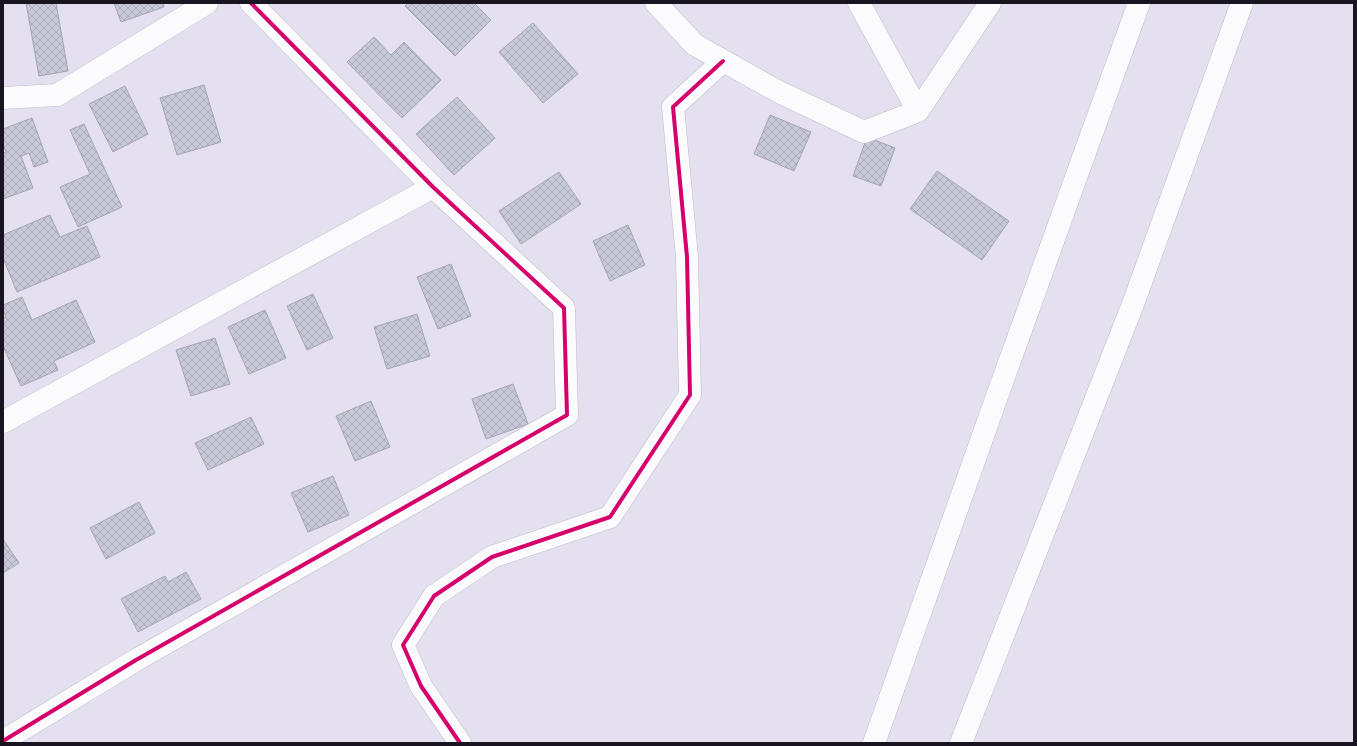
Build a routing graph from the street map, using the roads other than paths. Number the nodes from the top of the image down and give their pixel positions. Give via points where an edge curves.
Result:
1 (207, 3) edge
2 (251, 3) edge
3 (656, 3) edge
4 (859, 3) edge
5 (990, 3) edge
6 (1139, 3) edge
7 (1242, 3) edge
8 (723, 61) junction
9 (3, 98) edge
10 (918, 111) junction
11 (433, 187) junction
12 (3, 422) edge
13 (3, 742) edge
14 (460, 743) edge
15 (874, 743) edge
16 (960, 743) edge

1 - 9 street via 57,95
2 - 11 street
3 - 8 street via 695,45
4 - 10 street
5 - 10 street
6 - 15 street
7 - 16 street via 1133,304
8 - 10 street via 779,92 864,132
8 - 14 street via 673,107 687,257 690,395 610,517 492,557 434,596 403,646 421,686
11 - 12 street
11 - 13 street via 564,308 567,415 136,660

